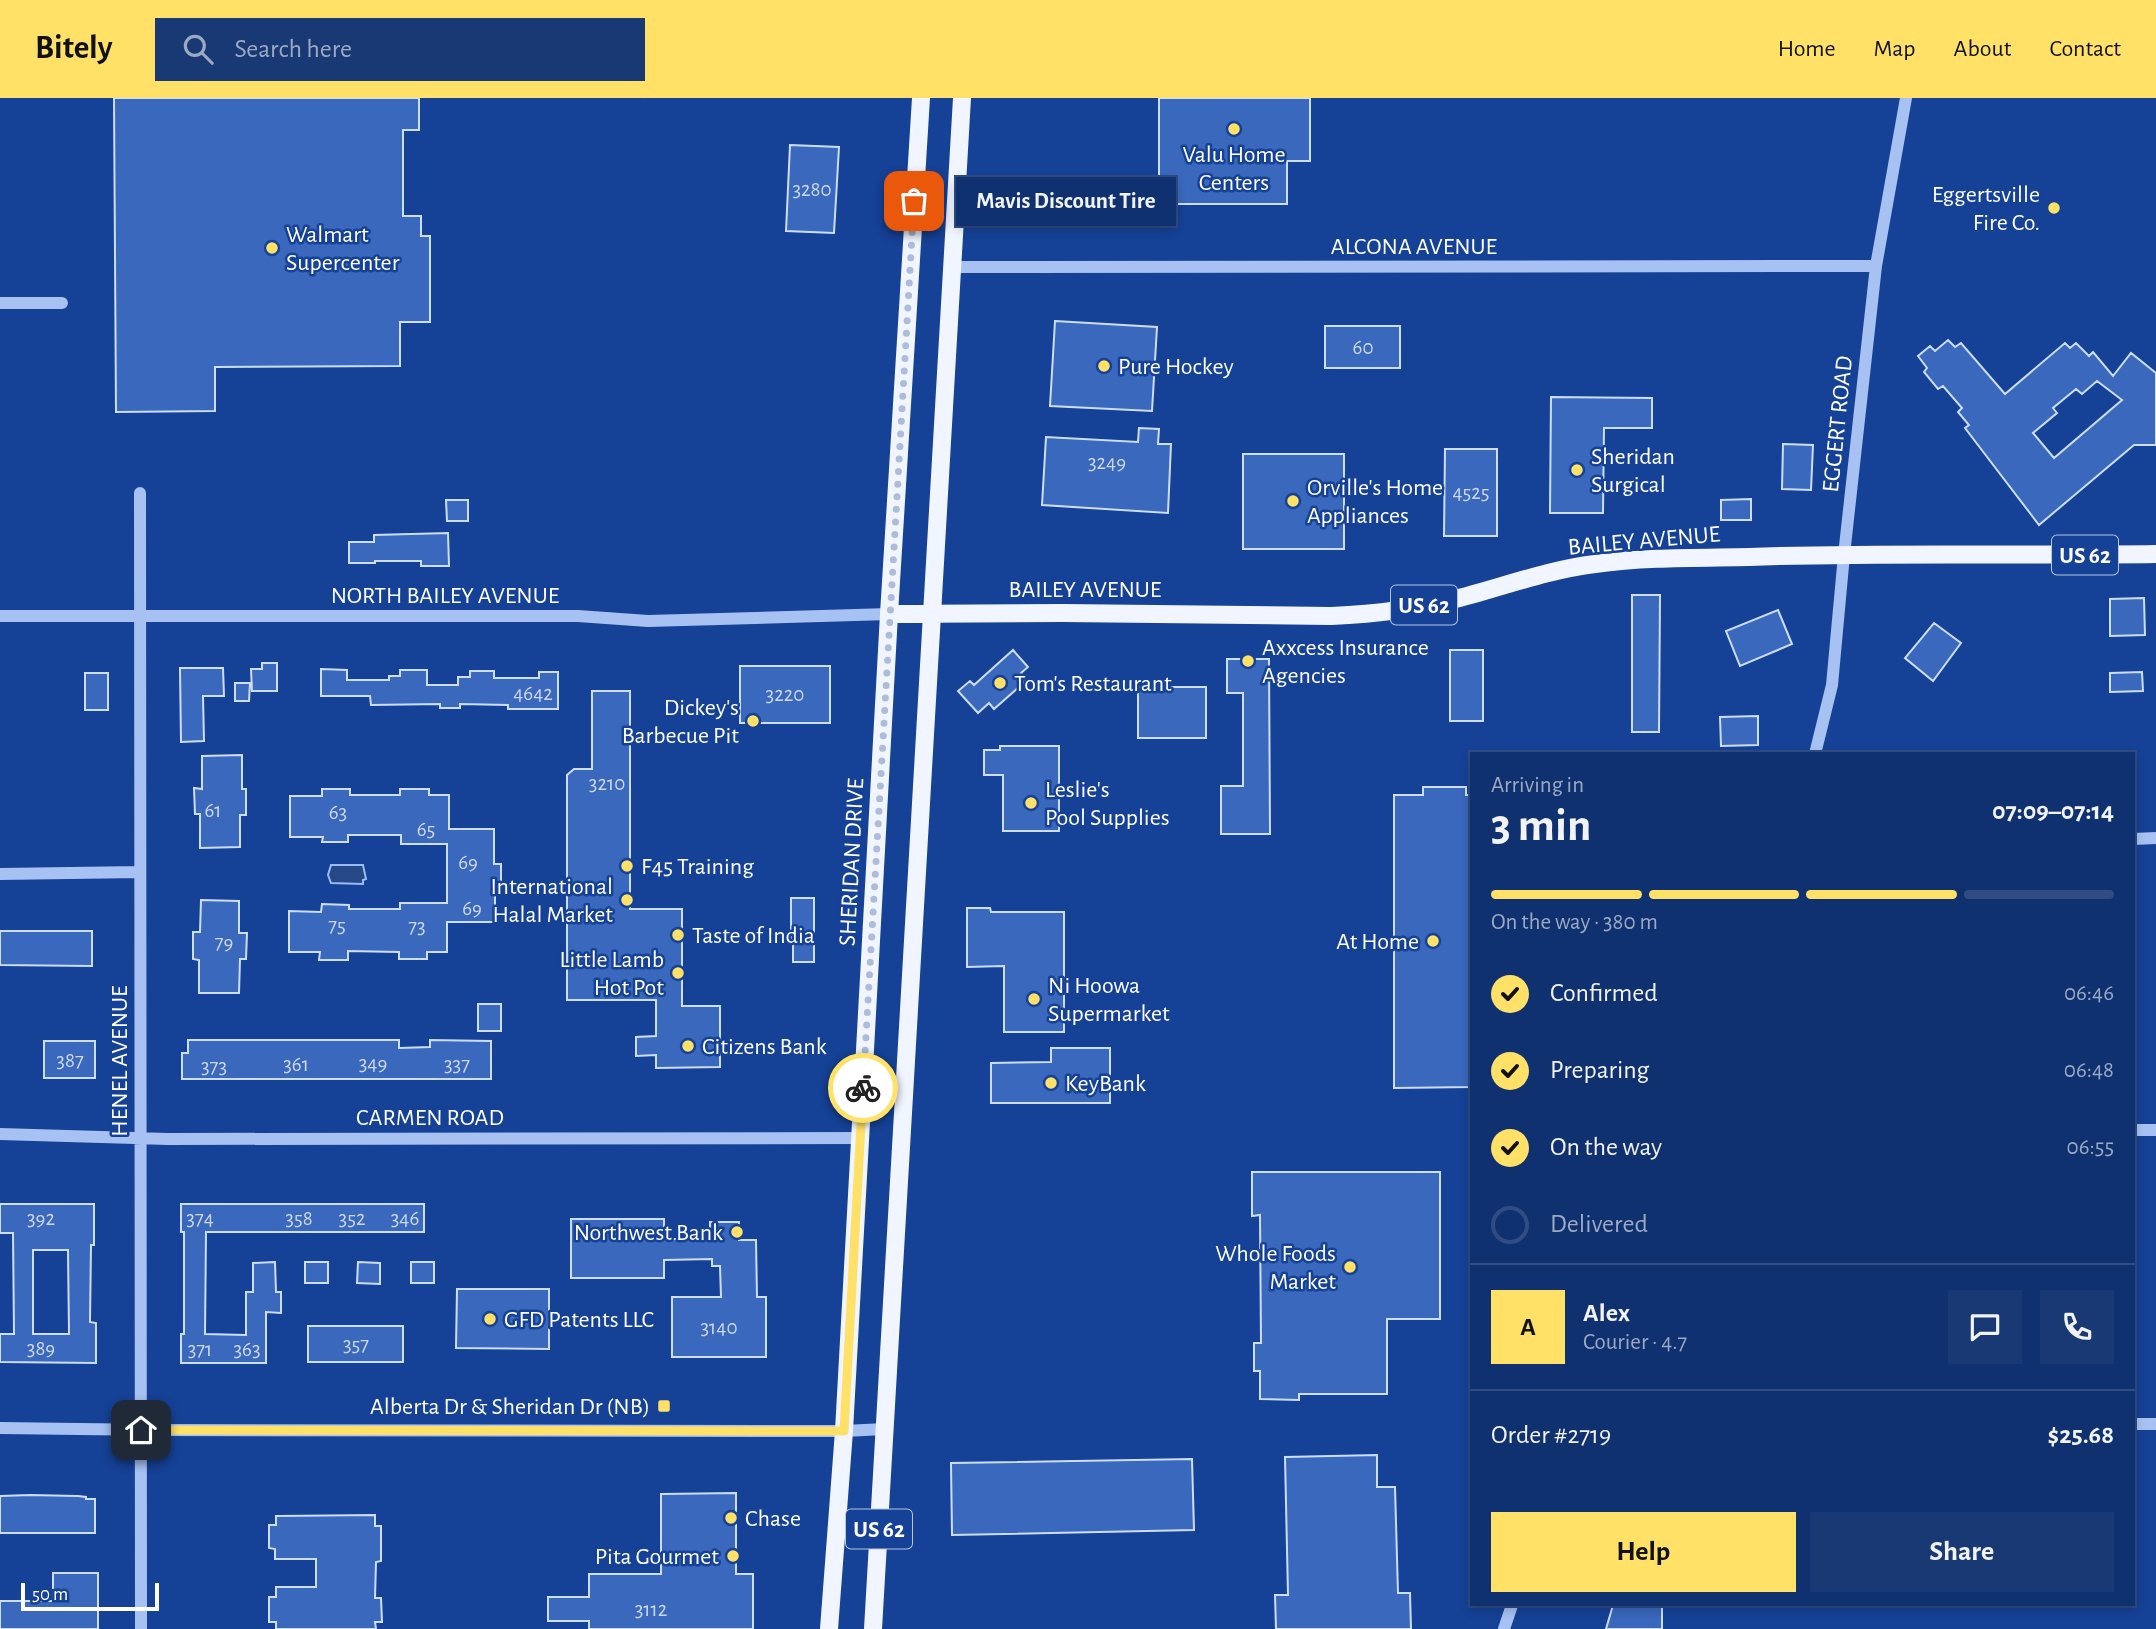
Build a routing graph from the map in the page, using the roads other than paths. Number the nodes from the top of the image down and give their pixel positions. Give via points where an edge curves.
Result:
1 (920, 98) edge
2 (962, 98) edge
3 (1906, 98) edge
4 (952, 267) junction
5 (1876, 267) junction
6 (0, 303) edge
7 (62, 303) dead end
8 (140, 493) dead end
9 (2156, 554) edge
10 (1844, 555) junction
11 (932, 613) junction
12 (889, 614) junction
13 (0, 615) edge
14 (140, 615) junction
15 (1815, 752) edge
16 (2156, 838) edge
17 (2135, 839) edge
18 (140, 872) junction
19 (0, 874) edge
20 (2135, 1130) edge
21 (2156, 1130) edge
22 (0, 1134) edge
23 (860, 1138) junction
24 (141, 1139) junction
25 (2135, 1424) edge
26 (2156, 1424) edge
27 (0, 1428) edge
28 (885, 1429) junction
29 (141, 1430) junction
30 (844, 1431) junction
31 (1512, 1606) edge
32 (141, 1629) edge
33 (829, 1629) edge
34 (873, 1629) edge
35 (1504, 1629) edge

1 - 12 main road, SHERIDAN DRIVE
2 - 4 main road
3 - 5 street, EGGERT ROAD
4 - 5 street, ALCONA AVENUE
4 - 11 main road
5 - 10 street, EGGERT ROAD
6 - 7 street
8 - 14 street, HENEL AVENUE
9 - 10 main road, BAILEY AVENUE / US 62
10 - 11 main road, BAILEY AVENUE / US 62 via 1596,564 1451,600 1353,615
10 - 15 street, EGGERT ROAD via 1832,685
11 - 12 main road, BAILEY AVENUE / US 62
11 - 28 main road, US 62
12 - 14 street, NORTH BAILEY AVENUE via 648,621 578,616
12 - 23 main road, SHERIDAN DRIVE / US 62
13 - 14 street, NORTH BAILEY AVENUE
14 - 18 street, HENEL AVENUE
16 - 17 street
18 - 19 street
18 - 24 street, HENEL AVENUE
20 - 21 street
22 - 24 street, CARMEN ROAD
23 - 24 street, CARMEN ROAD
23 - 30 main road, SHERIDAN DRIVE / US 62
24 - 29 street, HENEL AVENUE
25 - 26 street
27 - 29 street
28 - 30 street
28 - 34 main road, US 62
29 - 30 street
29 - 32 street, HENEL AVENUE
30 - 33 main road, SHERIDAN DRIVE / US 62
31 - 35 street

